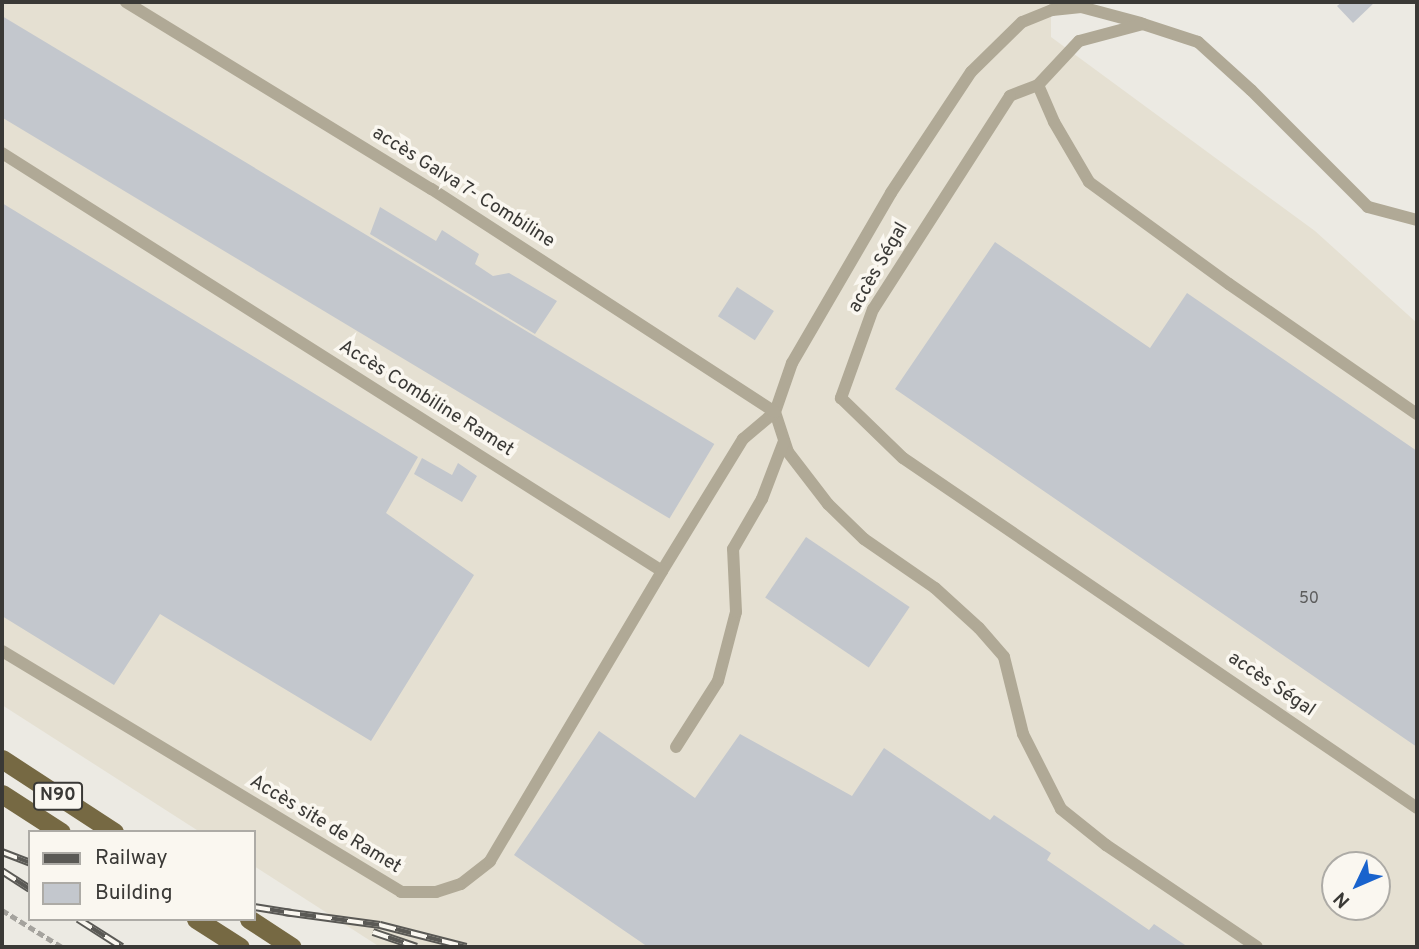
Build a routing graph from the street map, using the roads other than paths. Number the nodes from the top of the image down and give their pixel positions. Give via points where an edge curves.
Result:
1 (126, 2) edge
2 (1143, 24) junction
3 (1038, 85) junction
4 (2, 153) edge
5 (1417, 220) edge
6 (775, 412) junction
7 (1417, 414) edge
8 (784, 440) junction
9 (662, 571) junction
10 (2, 651) edge
11 (676, 747) dead end
12 (2, 759) edge
13 (2, 794) edge
14 (1417, 808) edge
15 (58, 830) edge
16 (111, 830) edge
17 (199, 921) edge
18 (252, 921) edge
19 (240, 947) edge
20 (292, 947) edge
21 (1256, 947) edge

1 - 6 lane, accès Galva 7- Combiline via 431,189
2 - 3 lane via 1079,41
2 - 5 lane via 1198,42 1367,207
2 - 6 lane via 1082,7 1052,10 1022,22 971,72 891,193 792,363
3 - 7 lane via 1089,182 1228,285
3 - 14 lane, accès Ségal via 1010,96 873,309 841,398 903,458
4 - 9 lane, Accès Combiline Ramet
6 - 8 lane
6 - 9 lane via 743,439
8 - 11 lane via 762,499 733,549 736,612 718,681
8 - 21 lane via 788,452 828,503 864,539 935,588 1004,657 1023,734 1061,809
9 - 10 lane, Accès site de Ramet via 490,861 461,884 436,892 401,892
12 - 16 highway, N90
13 - 15 highway, N90
17 - 19 highway
18 - 20 highway

